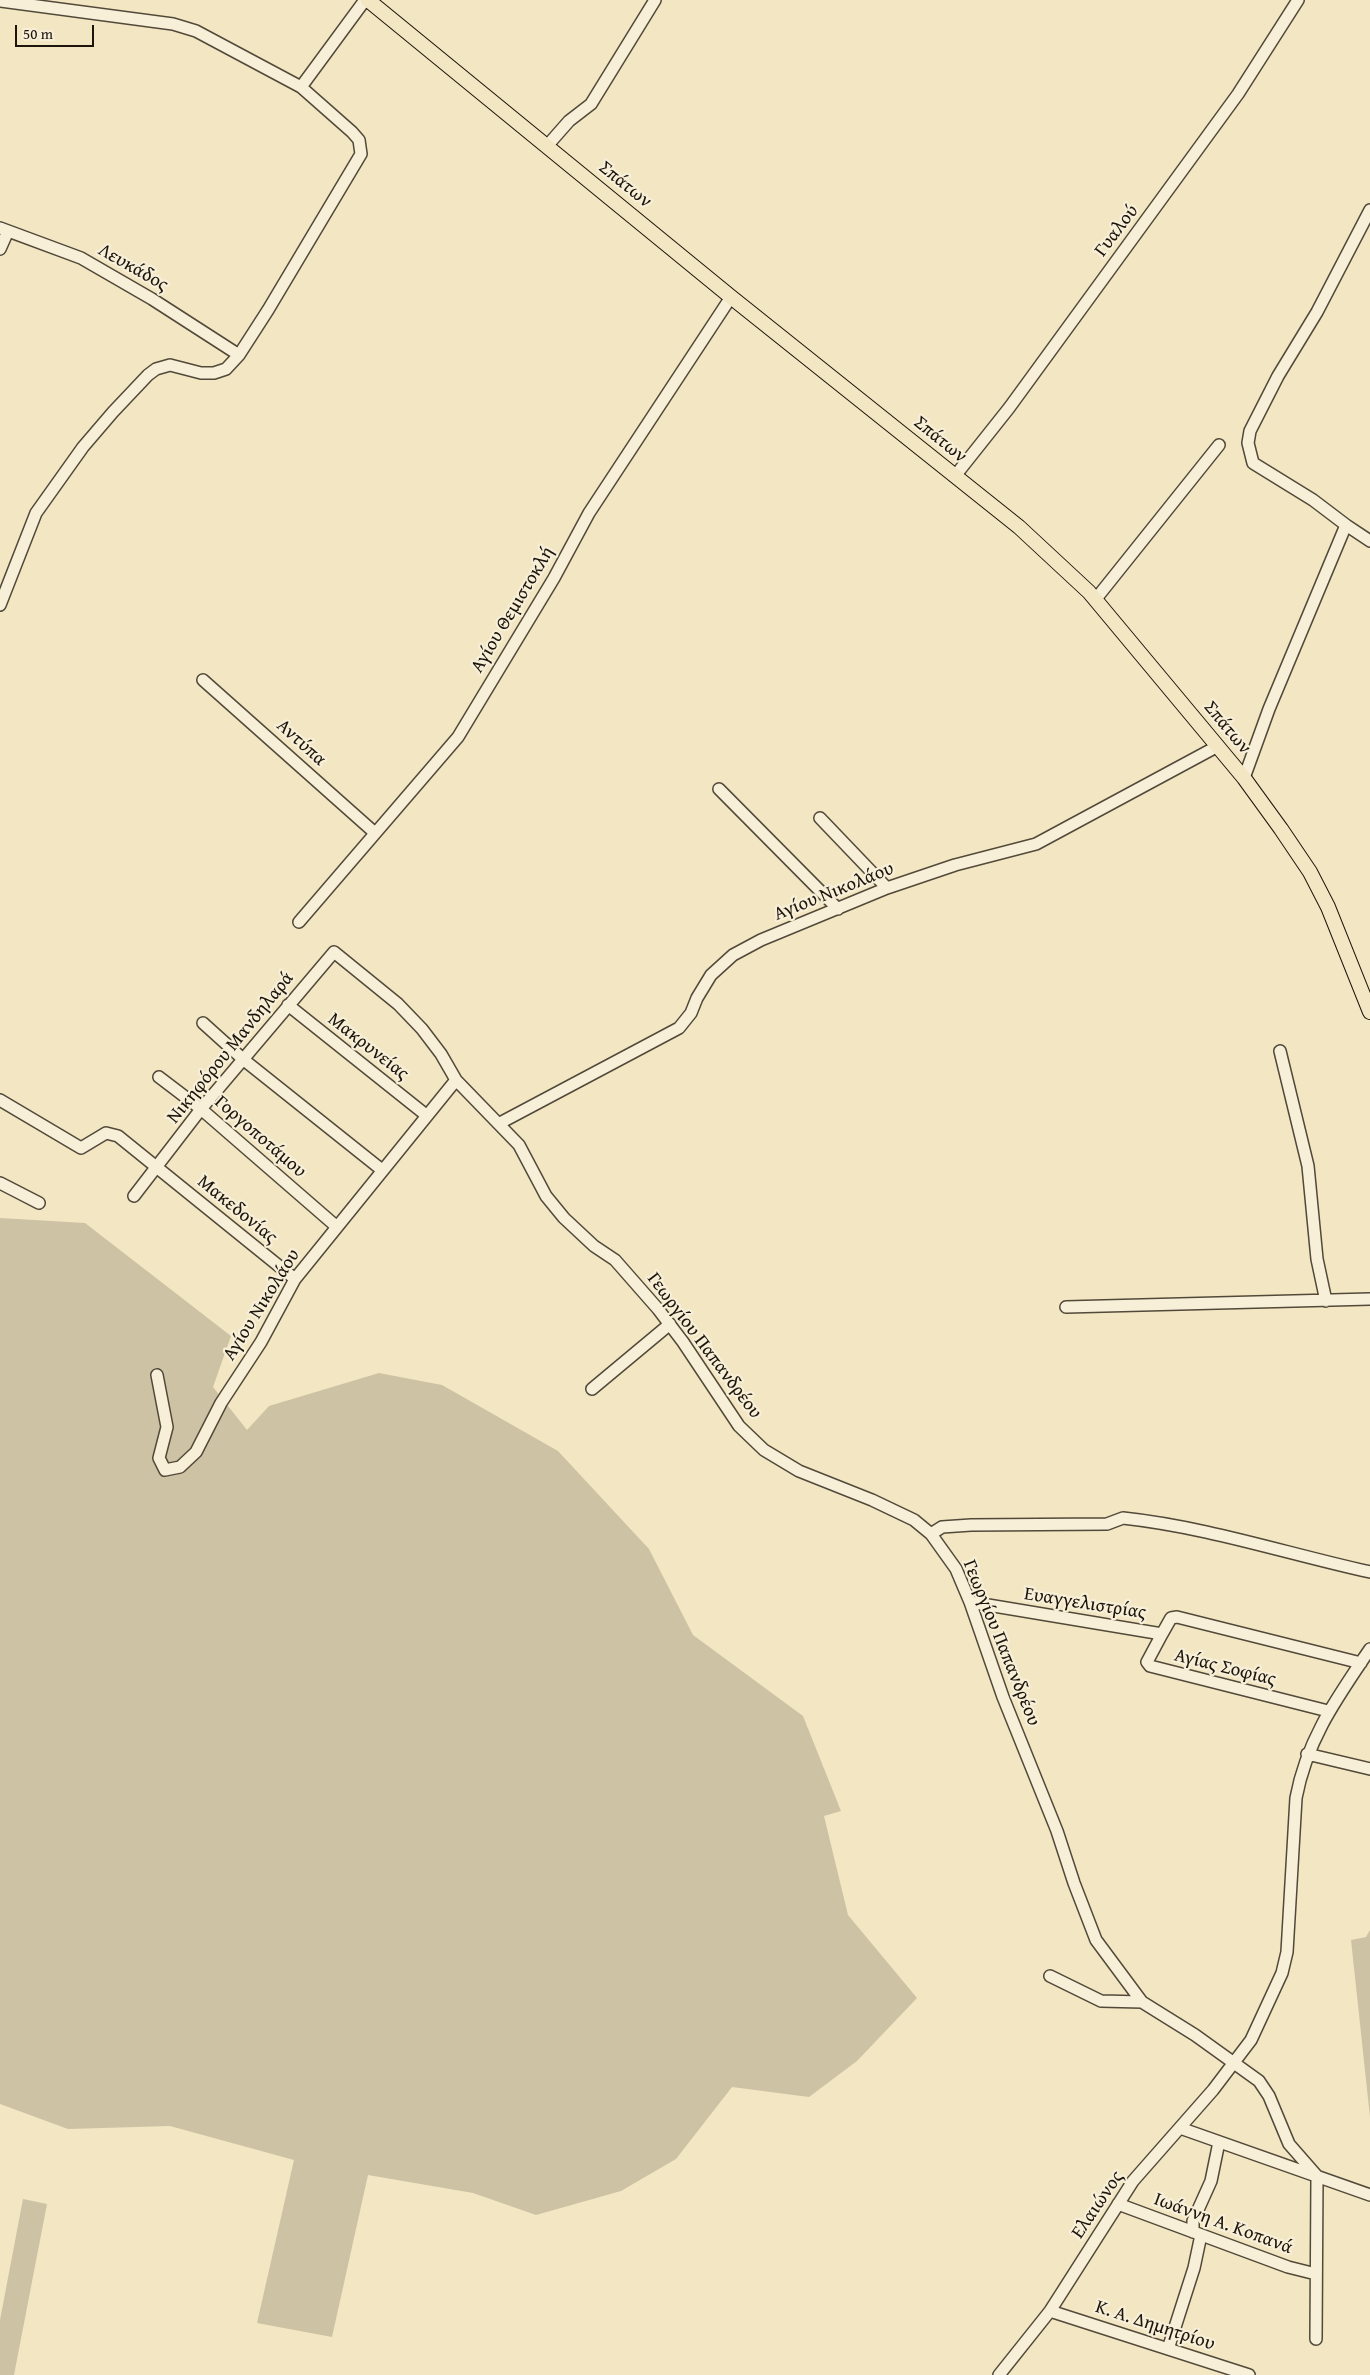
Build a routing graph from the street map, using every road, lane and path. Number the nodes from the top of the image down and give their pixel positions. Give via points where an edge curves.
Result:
1 (0, 0) edge
2 (366, 0) edge
3 (655, 0) edge
4 (1298, 0) edge
5 (301, 87) junction
6 (547, 146) junction
7 (1370, 210) edge
8 (4, 229) edge
9 (0, 249) edge
10 (731, 296) junction
11 (239, 355) junction
12 (1219, 445) dead end
13 (955, 476) junction
14 (1346, 525) junction
15 (1370, 541) edge
16 (1095, 600) junction
17 (0, 605) edge
18 (203, 680) dead end
19 (1218, 746) junction
20 (1244, 778) junction
21 (719, 789) dead end
22 (820, 818) dead end
23 (375, 833) junction
24 (887, 888) junction
25 (838, 909) junction
26 (299, 922) dead end
27 (334, 952) joint
28 (288, 1005) junction
29 (1370, 1012) edge
30 (203, 1023) dead end
31 (1280, 1051) dead end
32 (244, 1060) junction
33 (159, 1077) dead end
34 (456, 1080) junction
35 (0, 1100) edge
36 (201, 1109) junction
37 (426, 1115) junction
38 (500, 1123) junction
39 (158, 1167) junction
40 (382, 1170) junction
41 (0, 1183) edge
42 (134, 1196) dead end
43 (39, 1203) dead end
44 (337, 1227) junction
45 (295, 1279) junction
46 (1370, 1300) edge
47 (1326, 1301) junction
48 (1066, 1307) dead end
49 (670, 1324) junction
50 (157, 1375) dead end
51 (592, 1389) dead end
52 (931, 1534) junction
53 (1370, 1572) edge
54 (970, 1602) junction
55 (1162, 1634) junction
56 (1370, 1649) edge
57 (1361, 1663) junction
58 (1328, 1711) junction
59 (1307, 1754) junction
60 (1370, 1769) edge
61 (1050, 1976) dead end
62 (1142, 2002) junction
63 (1235, 2062) junction
64 (1180, 2128) junction
65 (1219, 2142) junction
66 (1317, 2176) junction
67 (1370, 2195) edge
68 (1118, 2204) junction
69 (1197, 2234) junction
70 (1316, 2274) junction
71 (1050, 2310) junction
72 (1316, 2339) dead end
73 (1168, 2349) junction
74 (999, 2375) edge
75 (1249, 2375) edge

1 - 5 street via 173,24 196,32
2 - 5 street
2 - 6 main road, Σπάτων
3 - 6 street via 591,104 569,120
4 - 13 street, Γυαλού via 1233,102 1009,408
5 - 11 street via 352,132 359,140 361,154
6 - 10 main road, Σπάτων
7 - 14 street via 1317,312 1278,376 1250,431 1248,443 1252,463 1313,500
8 - 9 street
8 - 11 street, Λευκάδος via 81,258
10 - 13 main road, Σπάτων
10 - 23 street, Αγίου Θεμιστοκλή via 589,513 554,578 458,737
11 - 17 street via 226,369 214,373 170,365 148,375 83,447 42,501
12 - 16 street
13 - 16 main road, Σπάτων via 1053,557
14 - 15 street
14 - 20 street via 1269,709
16 - 19 main road, Σπάτων
18 - 23 street, Αντύπα
19 - 20 main road, Σπάτων
19 - 24 street, Αγίου Νικολάου via 1036,844 955,864
20 - 29 main road, Σπάτων via 1296,851 1328,907
21 - 25 street
22 - 24 street
23 - 26 street, Αγίου Θεμιστοκλή via 334,885
24 - 25 street, Αγίου Νικολάου
25 - 38 street, Αγίου Νικολάου via 761,940 733,955 712,975 679,1028
27 - 28 street, Νικηφόρου Μανδηλαρά
27 - 34 street, Γεωργίου Παπανδρέου via 398,1004 427,1035
28 - 32 street, Νικηφόρου Μανδηλαρά
28 - 37 street, Μακρυνείας
30 - 32 street
31 - 47 street via 1308,1166 1317,1259
32 - 36 street, Νικηφόρου Μανδηλαρά
32 - 40 street
33 - 36 street, Γοργοποτάμου
34 - 37 street, Αγίου Νικολάου
34 - 38 street, Γεωργίου Παπανδρέου
35 - 39 street, Μακεδονίας via 81,1148 106,1133 118,1136
36 - 39 street, Νικηφόρου Μανδηλαρά
36 - 44 street, Γοργοποτάμου
37 - 40 street, Αγίου Νικολάου
38 - 49 street, Γεωργίου Παπανδρέου via 519,1145 546,1196 564,1218 594,1246 615,1260
39 - 42 street, Νικηφόρου Μανδηλαρά
39 - 45 street, Μακεδονίας
40 - 44 street, Αγίου Νικολάου
41 - 43 street
44 - 45 street, Αγίου Νικολάου
45 - 50 street, Αγίου Νικολάου via 221,1403 196,1452 180,1467 165,1470 159,1458 167,1427
46 - 47 street
47 - 48 street
49 - 51 street
49 - 52 street, Γεωργίου Παπανδρέου via 739,1426 764,1450 798,1471 914,1520
52 - 53 street via 942,1527 1106,1524 1123,1518 1260,1544
52 - 54 street, Γεωργίου Παπανδρέου via 956,1569
54 - 55 street, Ευαγγελιστρίας
54 - 62 street, Γεωργίου Παπανδρέου via 1096,1940
55 - 57 street, Ευαγγελιστρίας via 1171,1618 1177,1617
55 - 58 street, Αγίας Σοφίας via 1147,1662 1150,1666
56 - 57 street, Ελαιώνος
57 - 58 street, Ελαιώνος
58 - 59 street, Ελαιώνος
59 - 60 street
59 - 63 street, Ελαιώνος via 1296,1798 1292,1903 1286,1959 1251,2040
61 - 62 street via 1100,2001
62 - 63 street, Γεωργίου Παπανδρέου
63 - 64 street, Ελαιώνος
63 - 66 street, Γεωργίου Παπανδρέου via 1259,2082 1269,2096 1289,2144
64 - 65 street
64 - 68 street, Ελαιώνος
65 - 66 street
65 - 69 street via 1211,2181 1193,2221
66 - 67 street
66 - 70 street
68 - 69 street, Ιωάννη Α. Κοπανά
68 - 71 street, Ελαιώνος
69 - 70 street, Ιωάννη Α. Κοπανά
69 - 73 street via 1194,2268
70 - 72 street
71 - 73 street, Κ. Α. Δημητρίου
71 - 74 street, Ελαιώνος
73 - 75 street, Κ. Α. Δημητρίου

